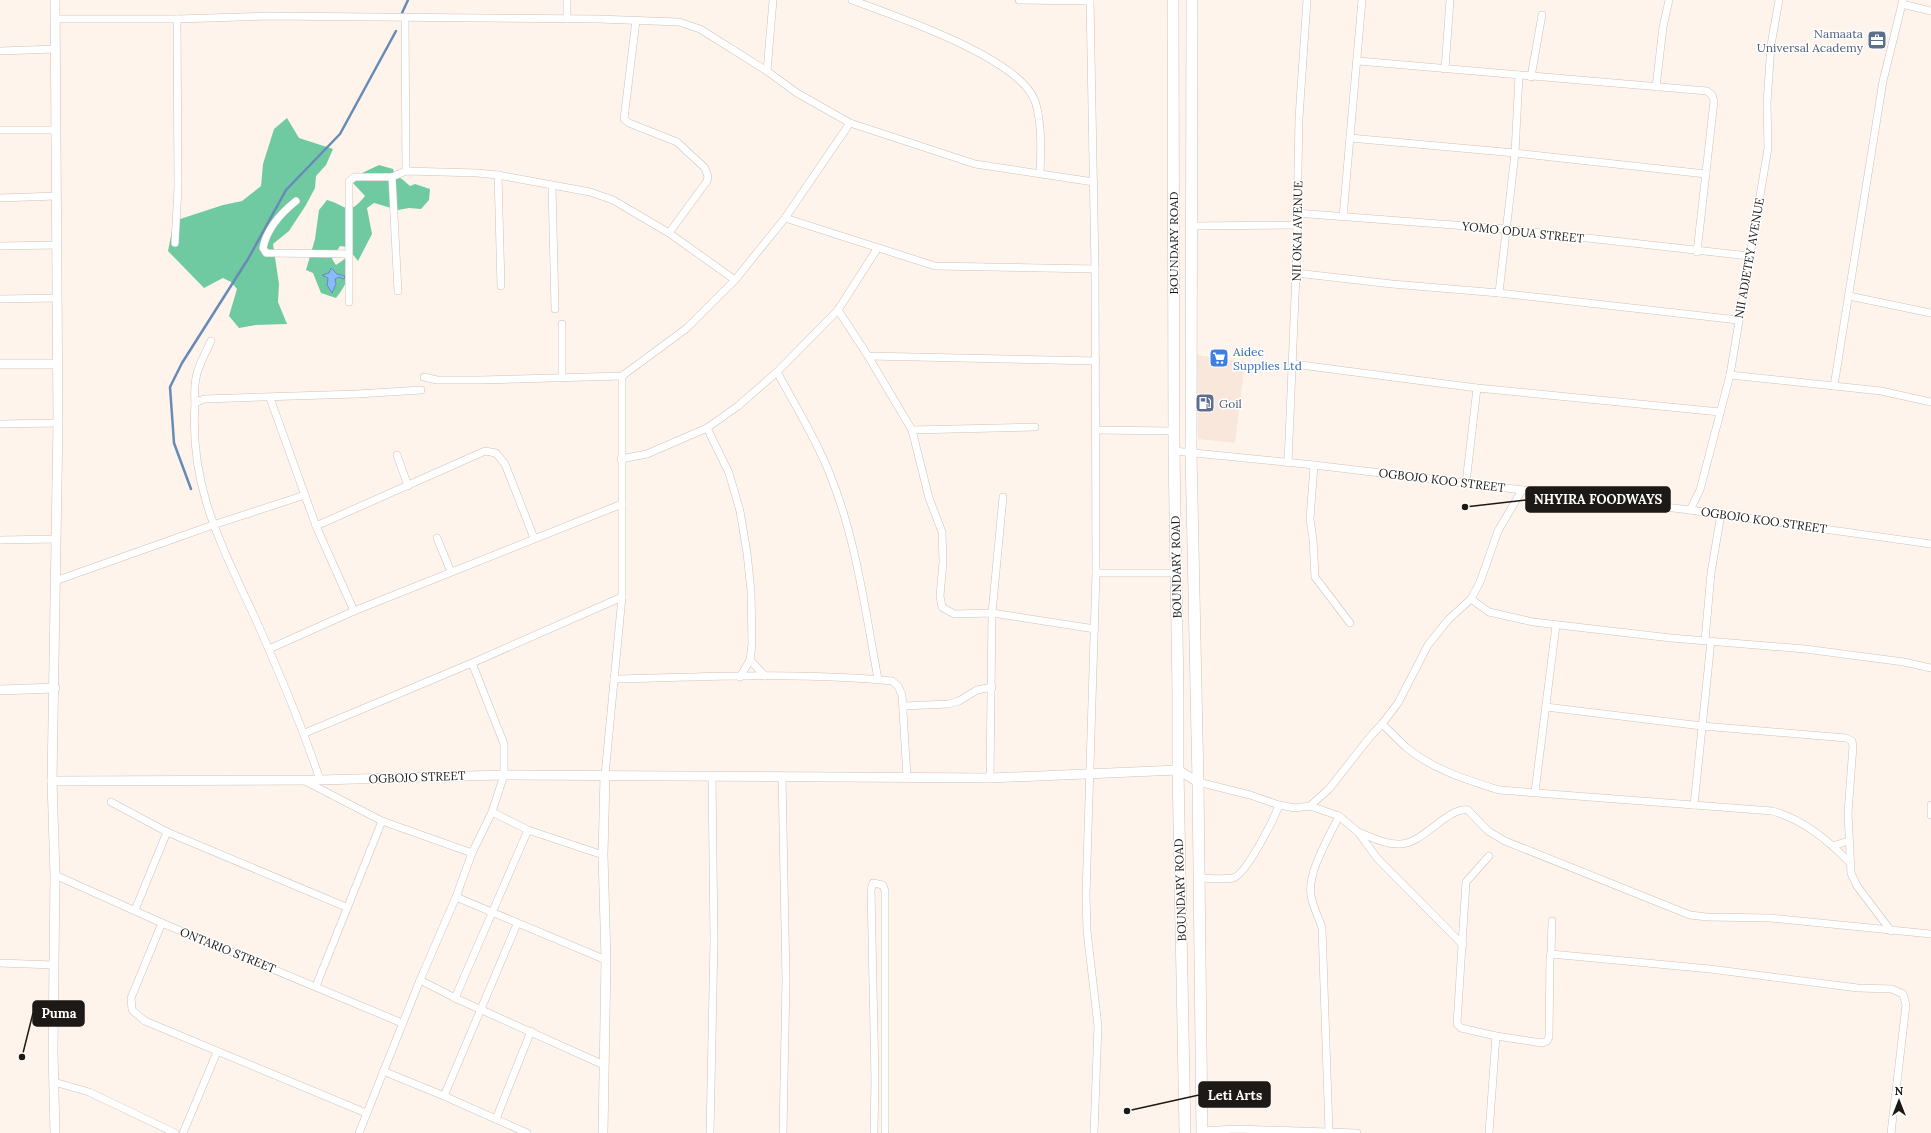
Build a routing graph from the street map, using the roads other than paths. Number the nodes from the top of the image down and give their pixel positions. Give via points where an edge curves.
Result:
1 (55, 0) edge
2 (567, 0) edge
3 (773, 0) edge
4 (852, 0) edge
5 (1019, 0) edge
6 (1090, 0) edge
7 (1173, 0) edge
8 (1192, 0) edge
9 (1307, 0) edge
10 (1362, 0) edge
11 (1450, 0) edge
12 (1669, 0) edge
13 (1779, 0) edge
14 (1903, 2) edge
15 (1931, 11) edge
16 (1542, 15) dead end
17 (405, 18) junction
18 (177, 19) junction
19 (567, 19) junction
20 (57, 20) junction
21 (636, 20) junction
22 (56, 49) junction
23 (0, 51) edge
24 (1358, 61) junction
25 (1445, 69) junction
26 (767, 71) junction
27 (1519, 76) junction
28 (1531, 77) junction
29 (1656, 87) junction
30 (850, 123) junction
31 (0, 130) edge
32 (56, 130) junction
33 (1350, 138) junction
34 (1515, 153) junction
35 (406, 171) junction
36 (1040, 173) junction
37 (1706, 174) junction
38 (498, 175) junction
39 (392, 177) junction
40 (1094, 182) junction
41 (552, 186) junction
42 (56, 196) junction
43 (0, 198) edge
44 (296, 201) dead end
45 (1296, 213) junction
46 (1343, 217) junction
47 (785, 218) junction
48 (1296, 225) junction
49 (1191, 226) junction
50 (1506, 229) junction
51 (669, 233) junction
52 (175, 243) dead end
53 (57, 245) junction
54 (0, 246) edge
55 (877, 249) junction
56 (1697, 252) junction
57 (348, 254) junction
58 (1749, 256) junction
59 (1095, 269) junction
60 (1296, 273) junction
61 (735, 280) junction
62 (501, 286) dead end
63 (398, 291) dead end
64 (1499, 293) junction
65 (1849, 296) junction
66 (56, 298) junction
67 (0, 299) edge
68 (349, 302) dead end
69 (554, 309) dead end
70 (838, 310) junction
71 (1931, 313) edge
72 (1738, 320) junction
73 (562, 324) dead end
74 (211, 341) dead end
75 (868, 356) junction
76 (1096, 361) junction
77 (0, 364) edge
78 (57, 364) junction
79 (1293, 364) junction
80 (777, 372) junction
81 (1730, 375) junction
82 (622, 376) junction
83 (424, 377) dead end
84 (562, 377) junction
85 (1834, 386) junction
86 (1477, 388) junction
87 (421, 390) dead end
88 (270, 398) junction
89 (1931, 402) edge
90 (195, 403) junction
91 (1720, 412) junction
92 (58, 422) junction
93 (0, 424) edge
94 (1035, 427) dead end
95 (708, 428) junction
96 (912, 430) junction
97 (1096, 430) junction
98 (1174, 431) junction
99 (1174, 451) junction
100 (1191, 452) junction
101 (397, 455) dead end
102 (621, 459) junction
103 (1288, 463) junction
104 (1314, 465) junction
105 (1466, 483) junction
106 (408, 486) junction
107 (1522, 490) junction
108 (305, 495) junction
109 (1003, 497) dead end
110 (622, 504) junction
111 (1690, 510) junction
112 (1721, 514) junction
113 (213, 525) junction
114 (316, 526) junction
115 (437, 538) dead end
116 (534, 538) junction
117 (56, 539) junction
118 (0, 540) edge
119 (1931, 544) edge
120 (451, 572) junction
121 (1096, 573) junction
122 (1177, 573) junction
123 (55, 581) junction
124 (622, 596) junction
125 (1470, 600) junction
126 (354, 611) junction
127 (992, 613) junction
128 (1350, 623) dead end
129 (1556, 625) junction
130 (1095, 629) junction
131 (1708, 641) junction
132 (269, 649) junction
133 (750, 660) junction
134 (472, 663) junction
135 (1931, 668) edge
136 (765, 676) junction
137 (740, 677) junction
138 (614, 679) junction
139 (878, 679) junction
140 (992, 687) junction
141 (55, 688) junction
142 (0, 690) edge
143 (904, 706) junction
144 (1546, 707) junction
145 (1382, 724) junction
146 (1702, 726) junction
147 (305, 733) junction
148 (1178, 770) junction
149 (1090, 772) junction
150 (504, 775) junction
151 (605, 775) junction
152 (712, 776) junction
153 (782, 776) junction
154 (907, 777) junction
155 (990, 778) junction
156 (302, 779) junction
157 (320, 780) junction
158 (52, 781) junction
159 (1198, 782) junction
160 (1535, 792) junction
161 (111, 802) dead end
162 (1279, 805) junction
163 (1694, 805) junction
164 (1931, 805) edge
165 (1310, 806) junction
166 (492, 812) junction
167 (1931, 815) edge
168 (1339, 816) junction
169 (382, 821) junction
170 (528, 830) junction
171 (167, 832) junction
172 (1358, 832) junction
173 (1848, 841) junction
174 (1834, 846) junction
175 (472, 853) junction
176 (603, 855) junction
177 (1489, 856) dead end
178 (1849, 862) junction
179 (55, 875) junction
180 (1198, 878) junction
181 (456, 897) junction
182 (346, 907) junction
183 (135, 910) junction
184 (493, 914) junction
185 (1552, 921) dead end
186 (162, 922) junction
187 (517, 924) junction
188 (1891, 931) junction
189 (1931, 934) edge
190 (1463, 945) junction
191 (1551, 954) junction
192 (606, 960) junction
193 (0, 963) edge
194 (54, 965) junction
195 (420, 980) junction
196 (316, 986) junction
197 (455, 998) junction
198 (480, 1009) junction
199 (402, 1024) junction
200 (531, 1031) junction
201 (1496, 1036) junction
202 (217, 1052) junction
203 (604, 1065) junction
204 (383, 1071) junction
205 (54, 1082) junction
206 (444, 1096) junction
207 (366, 1113) junction
208 (496, 1119) junction
209 (1329, 1131) junction
210 (873, 1132) edge
211 (886, 1132) edge
212 (1202, 1132) edge
213 (55, 1133) edge
214 (175, 1133) edge
215 (183, 1133) edge
216 (359, 1133) edge
217 (527, 1133) edge
218 (603, 1133) edge
219 (710, 1133) edge
220 (783, 1133) edge
221 (1094, 1133) edge
222 (1185, 1133) edge
223 (1357, 1133) edge
224 (1489, 1133) edge
225 (1891, 1133) edge

1 - 20 street
2 - 19 street
3 - 26 street
4 - 36 street via 963,43 1014,75 1032,94 1035,101 1039,123
5 - 6 street
6 - 40 street
7 - 98 main road, BOUNDARY ROAD
8 - 49 main road, BOUNDARY ROAD
9 - 45 street, NII OKAI AVENUE
10 - 24 street
11 - 25 street
12 - 29 street
13 - 58 street, NII ADJETEY AVENUE via 1771,45 1767,103 1768,148
14 - 15 street
14 - 65 street via 1883,81
16 - 28 street
17 - 18 street via 268,16
17 - 19 street
17 - 35 street
18 - 20 street
18 - 52 street via 178,187
19 - 21 street
20 - 22 street
21 - 26 street via 679,22 700,29
21 - 51 street via 624,119 677,142 707,172 706,181
22 - 23 street
22 - 32 street
24 - 25 street
24 - 33 street
25 - 27 street
26 - 30 street via 797,93
27 - 28 street
27 - 34 street
28 - 29 street
29 - 37 street via 1707,91 1712,95 1714,101
30 - 36 street via 975,164
30 - 47 street
31 - 32 street
32 - 42 street
33 - 34 street
33 - 46 street
34 - 37 street
34 - 50 street
35 - 38 street
35 - 39 street
36 - 40 street
37 - 56 street
38 - 41 street
38 - 62 street
39 - 57 street via 356,177 349,181
39 - 63 street
40 - 59 street
41 - 51 street via 590,192 613,200
41 - 69 street
42 - 43 street
42 - 53 street
44 - 57 street via 277,219 264,241 263,248 266,253
45 - 46 street, YOMO ODUA STREET
45 - 48 street, NII OKAI AVENUE
46 - 50 street, YOMO ODUA STREET
47 - 55 street
47 - 61 street
48 - 49 street
48 - 60 street, NII OKAI AVENUE
49 - 100 main road, BOUNDARY ROAD
50 - 56 street, YOMO ODUA STREET
50 - 64 street
51 - 61 street
53 - 54 street
53 - 66 street
55 - 59 street via 935,266
55 - 70 street
56 - 58 street, YOMO ODUA STREET
57 - 68 street
58 - 72 street, NII ADJETEY AVENUE
59 - 76 street
60 - 64 street
60 - 79 street, NII OKAI AVENUE
61 - 82 street via 687,328
64 - 72 street
65 - 71 street
65 - 85 street
66 - 67 street
66 - 78 street
70 - 75 street
70 - 80 street
72 - 81 street, NII ADJETEY AVENUE
73 - 84 street
74 - 90 street via 197,370 194,383
75 - 76 street
75 - 96 street
76 - 97 street
77 - 78 street
78 - 92 street
79 - 86 street
79 - 103 street, NII OKAI AVENUE
80 - 95 street
80 - 139 street via 814,438 830,472 842,507
81 - 85 street
81 - 91 street, NII ADJETEY AVENUE
82 - 84 street
82 - 102 street
83 - 84 street via 437,380 480,380
85 - 89 street via 1881,391
86 - 91 street
86 - 105 street
87 - 88 street
88 - 90 street via 204,399
88 - 108 street
90 - 113 street via 196,464
91 - 111 street, NII ADJETEY AVENUE via 1700,490
92 - 93 street
92 - 117 street
94 - 96 street
95 - 102 street via 647,454
95 - 133 street via 729,473 740,511 752,598
96 - 127 street via 929,498 942,532 942,607 954,614
97 - 98 street
97 - 121 street
98 - 99 main road, BOUNDARY ROAD
99 - 100 street, OGBOJO KOO STREET
99 - 122 main road, BOUNDARY ROAD
100 - 103 street, OGBOJO KOO STREET
100 - 159 main road, BOUNDARY ROAD
101 - 106 street
102 - 110 street
103 - 104 street, OGBOJO KOO STREET
104 - 105 street, OGBOJO KOO STREET
104 - 128 street via 1310,519 1315,577
105 - 107 street, OGBOJO KOO STREET
106 - 114 street
106 - 116 street via 485,451 496,453 504,464
107 - 111 street, OGBOJO KOO STREET
107 - 125 street via 1498,531 1480,582
108 - 113 street
108 - 114 street
109 - 127 street
110 - 116 street
110 - 124 street
111 - 112 street, OGBOJO KOO STREET
112 - 119 street, OGBOJO KOO STREET
112 - 131 street via 1711,573
113 - 123 street
113 - 132 street
114 - 126 street
115 - 120 street
116 - 120 street
117 - 118 street
117 - 123 street
120 - 126 street
121 - 122 street
121 - 130 street
122 - 148 main road, BOUNDARY ROAD
123 - 141 street
124 - 134 street
124 - 138 street
125 - 129 street via 1480,608 1498,615
125 - 145 street via 1448,620 1428,645 1398,703
126 - 132 street
127 - 130 street
127 - 140 street
129 - 131 street
129 - 144 street
130 - 149 street
131 - 135 street via 1805,649
131 - 146 street
132 - 147 street
133 - 136 street
133 - 137 street
134 - 147 street
134 - 150 street via 504,744
136 - 137 street
136 - 139 street
137 - 138 street
138 - 151 street
139 - 143 street via 892,681 898,686
140 - 143 street via 977,690 959,701 948,704
140 - 155 street
141 - 142 street
141 - 158 street
143 - 154 street
144 - 146 street
144 - 160 street
145 - 160 street via 1408,748 1450,773 1500,790
145 - 165 street via 1329,789
146 - 163 street
146 - 173 street via 1846,738 1852,741 1854,746
147 - 157 street
148 - 149 street, OGBOJO STREET
148 - 159 street
148 - 222 main road, BOUNDARY ROAD
149 - 155 street, OGBOJO STREET
149 - 221 street via 1087,931 1098,1026
150 - 151 street, OGBOJO STREET
150 - 157 street, OGBOJO STREET
150 - 166 street
151 - 152 street, OGBOJO STREET
151 - 176 street
152 - 153 street, OGBOJO STREET
152 - 219 street via 714,941
153 - 154 street, OGBOJO STREET
153 - 220 street via 786,980
154 - 155 street, OGBOJO STREET
156 - 157 street, OGBOJO STREET
156 - 158 street, OGBOJO STREET
156 - 169 street
158 - 179 street
159 - 162 street
159 - 180 main road, BOUNDARY ROAD
160 - 163 street
161 - 171 street
162 - 165 street via 1295,808
162 - 180 street via 1272,823 1241,872 1232,878
163 - 174 street via 1779,813
164 - 167 street
165 - 168 street
166 - 170 street
166 - 175 street
168 - 172 street
168 - 209 street via 1310,886 1311,897 1322,928
169 - 175 street
169 - 182 street
170 - 176 street
170 - 184 street
171 - 182 street
171 - 183 street
172 - 188 street via 1401,845 1423,836 1459,811 1468,810 1488,831 1505,841 1690,914 1707,917 1770,918
172 - 190 street via 1377,858
173 - 174 street
173 - 178 street
174 - 178 street
175 - 181 street
176 - 192 street
177 - 190 street via 1466,882
178 - 188 street via 1850,873 1857,886
179 - 183 street, ONTARIO STREET
179 - 194 street
180 - 212 main road, BOUNDARY ROAD
181 - 184 street
181 - 195 street
182 - 196 street
183 - 186 street, ONTARIO STREET
184 - 187 street
184 - 197 street
185 - 191 street
186 - 196 street, ONTARIO STREET
186 - 202 street via 131,998 132,1010 145,1021
187 - 192 street
187 - 198 street
188 - 189 street
190 - 201 street via 1457,1024 1461,1028
191 - 201 street via 1549,1037 1542,1043
191 - 225 street via 1710,969 1858,988 1892,989 1903,994 1906,1005
192 - 203 street
193 - 194 street
194 - 205 street
195 - 197 street
195 - 199 street
196 - 199 street, ONTARIO STREET
197 - 198 street
198 - 200 street
198 - 206 street
199 - 204 street
200 - 203 street
200 - 208 street
201 - 224 street
202 - 207 street
202 - 215 street
203 - 218 street
204 - 206 street
204 - 207 street
205 - 213 street
205 - 214 street via 89,1092
206 - 208 street
207 - 216 street
208 - 217 street
209 - 212 street
209 - 223 street
210 - 211 street via 882,1128
210 - 211 street via 875,1072 871,890 873,883 879,883 885,891

